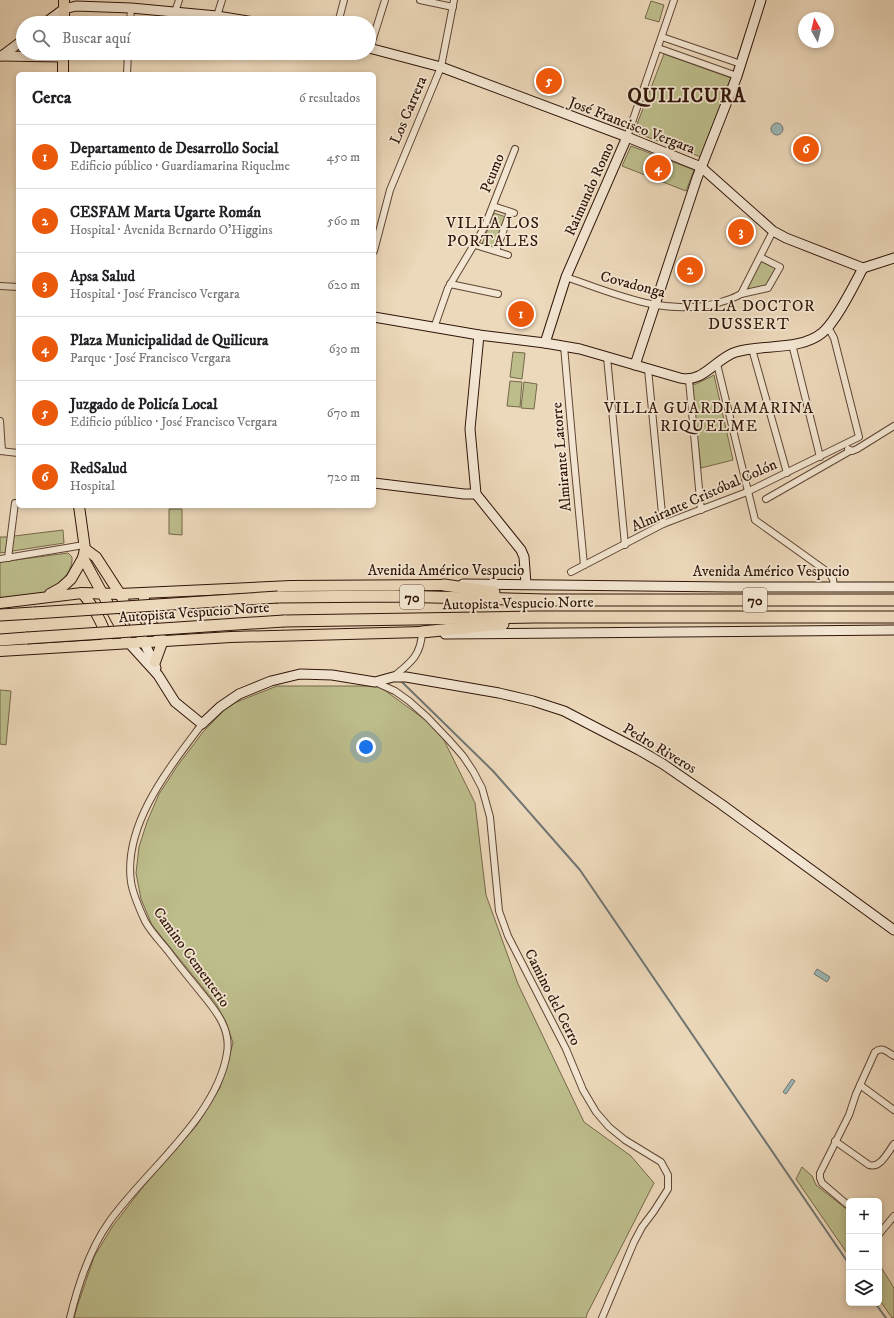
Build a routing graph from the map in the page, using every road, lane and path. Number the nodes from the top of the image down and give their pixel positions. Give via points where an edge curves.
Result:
1 (179, 0) edge
2 (222, 0) edge
3 (344, 0) edge
4 (385, 0) edge
5 (420, 0) edge
6 (674, 0) edge
7 (761, 0) edge
8 (453, 3) edge
9 (64, 4) edge
10 (131, 8) junction
11 (175, 12) junction
12 (52, 16) edge
13 (64, 16) edge
14 (130, 16) edge
15 (217, 16) joint
16 (340, 16) edge
17 (376, 27) edge
18 (662, 37) junction
19 (16, 45) edge
20 (658, 48) junction
21 (376, 50) edge
22 (700, 50) junction
23 (1, 56) edge
24 (16, 56) edge
25 (63, 60) edge
26 (128, 60) edge
27 (695, 61) junction
28 (741, 64) junction
29 (440, 67) junction
30 (63, 72) edge
31 (127, 72) edge
32 (737, 76) junction
33 (627, 137) junction
34 (515, 149) dead end
35 (701, 167) junction
36 (493, 206) junction
37 (773, 231) junction
38 (376, 243) edge
39 (475, 244) junction
40 (496, 251) junction
41 (508, 255) dead end
42 (760, 257) junction
43 (894, 258) edge
44 (863, 268) junction
45 (566, 277) junction
46 (450, 284) junction
47 (0, 286) edge
48 (16, 287) edge
49 (498, 294) dead end
50 (740, 294) junction
51 (655, 306) junction
52 (376, 317) edge
53 (828, 327) junction
54 (434, 328) junction
55 (479, 335) junction
56 (545, 343) junction
57 (792, 344) junction
58 (564, 346) junction
59 (752, 349) junction
60 (607, 357) junction
61 (716, 364) junction
62 (635, 365) junction
63 (648, 369) junction
64 (689, 380) junction
65 (0, 421) edge
66 (894, 426) edge
67 (848, 443) junction
68 (1, 451) edge
69 (850, 451) junction
70 (16, 453) edge
71 (820, 457) junction
72 (787, 473) junction
73 (376, 483) edge
74 (747, 492) junction
75 (476, 494) junction
76 (766, 499) dead end
77 (15, 503) dead end
78 (79, 508) edge
79 (701, 510) junction
80 (663, 524) junction
81 (625, 545) junction
82 (84, 550) junction
83 (8, 558) junction
84 (0, 559) edge
85 (584, 565) junction
86 (571, 572) dead end
87 (526, 584) junction
88 (444, 585) junction
89 (834, 587) junction
90 (894, 587) edge
91 (82, 593) junction
92 (102, 593) junction
93 (120, 594) junction
94 (145, 594) junction
95 (45, 597) junction
96 (546, 600) junction
97 (894, 600) edge
98 (0, 603) edge
99 (0, 615) edge
100 (535, 617) junction
101 (894, 617) edge
102 (894, 630) edge
103 (422, 632) junction
104 (0, 640) edge
105 (163, 640) junction
106 (128, 642) junction
107 (144, 642) junction
108 (108, 644) junction
109 (0, 651) edge
110 (155, 662) junction
111 (158, 675) junction
112 (393, 677) junction
113 (375, 682) junction
114 (202, 724) junction
115 (894, 930) edge
116 (894, 1056) edge
117 (860, 1085) junction
118 (894, 1110) edge
119 (835, 1141) junction
120 (894, 1144) edge
121 (846, 1203) edge
122 (894, 1216) edge
123 (882, 1229) edge
124 (70, 1318) edge
125 (602, 1318) edge

1 - 11 street
2 - 15 street
3 - 16 street
4 - 17 street
5 - 8 street
6 - 18 street, Raimundo Romo
7 - 28 street
8 - 29 street, Los Carrera
9 - 10 street
9 - 12 street
9 - 13 main road
10 - 11 street
10 - 14 street
11 - 15 street
18 - 20 street, Raimundo Romo
18 - 22 street
19 - 23 street
20 - 27 street
20 - 33 street, Raimundo Romo
21 - 29 street, José Francisco Vergara
22 - 27 street
22 - 28 street
23 - 24 street
25 - 30 main road
26 - 31 street
27 - 32 street
28 - 32 street
29 - 33 street, José Francisco Vergara
29 - 38 street, Los Carrera via 390,190
32 - 35 street
33 - 35 street, José Francisco Vergara
33 - 45 street, Raimundo Romo
34 - 36 street, Peumo
35 - 37 street, José Francisco Vergara
35 - 51 street
36 - 39 street, Peumo
36 - 40 street via 512,213
37 - 42 street
37 - 44 street, José Francisco Vergara
39 - 40 street
39 - 46 street, Peumo
40 - 41 street
42 - 50 street
42 - 50 street, Covadonga via 780,267 772,282 766,289
43 - 44 street
44 - 53 street
45 - 51 street, Covadonga
45 - 56 street, Raimundo Romo
46 - 49 street
46 - 54 street, Peumo
47 - 48 street
50 - 51 street, Covadonga via 703,306
51 - 62 street
52 - 54 street
53 - 57 street via 816,338
53 - 67 street, Almirante Cristóbal Colón via 834,338 860,437
54 - 55 street
55 - 56 street
55 - 75 street via 470,429
56 - 58 street
57 - 59 street
57 - 71 street
58 - 60 street
58 - 85 street, Almirante Latorre
59 - 61 street via 734,353
59 - 72 street
60 - 62 street
60 - 81 street
61 - 64 street via 698,377
61 - 74 street
62 - 63 street
63 - 64 street
63 - 80 street
64 - 79 street
65 - 68 street
66 - 69 street
67 - 69 street
67 - 71 street, Almirante Cristóbal Colón
68 - 70 street
69 - 76 street
71 - 72 street, Almirante Cristóbal Colón
72 - 74 street, Almirante Cristóbal Colón
73 - 75 street
74 - 79 street, Almirante Cristóbal Colón
74 - 89 street via 755,520 829,573
75 - 87 street via 521,550
77 - 83 street
78 - 82 main road
79 - 80 street, Almirante Cristóbal Colón
80 - 81 street, Almirante Cristóbal Colón
81 - 85 street, Almirante Cristóbal Colón
82 - 83 street
82 - 92 main road
82 - 93 main road via 96,557
82 - 95 main road via 71,579
83 - 84 street
85 - 86 street, Almirante Cristóbal Colón
87 - 88 street, Avenida Américo Vespucio
87 - 89 street, Avenida Américo Vespucio
88 - 94 main road, Avenida Américo Vespucio via 291,586
88 - 96 highway
89 - 90 street, Avenida Américo Vespucio
91 - 92 main road, Avenida Américo Vespucio
91 - 95 main road, Avenida Américo Vespucio
91 - 108 main road via 105,632
92 - 93 main road, Avenida Américo Vespucio
92 - 106 main road
93 - 94 main road, Avenida Américo Vespucio
93 - 107 main road
94 - 105 main road via 144,606 147,614
95 - 98 main road, Avenida Américo Vespucio
96 - 97 highway, Autopista Vespucio Norte / 70
96 - 99 highway, Autopista Vespucio Norte / 70, bridge via 393,596 278,597
100 - 101 highway, Autopista Vespucio Norte / 70
100 - 103 highway via 483,627
100 - 104 highway, Autopista Vespucio Norte / 70, bridge via 284,622
102 - 103 street via 458,634
103 - 105 main road
103 - 112 street via 417,654
105 - 107 main road
105 - 110 main road
106 - 107 main road
106 - 108 main road
106 - 111 street
107 - 110 street
108 - 109 main road
110 - 111 street
111 - 114 street via 175,702
112 - 113 street, Pedro Riveros
112 - 115 street, Pedro Riveros via 426,680 533,701 588,724 663,764
113 - 114 street, Camino Cementerio via 322,674 300,674 280,678 233,698
113 - 125 street, Camino del Cerro via 395,691 427,717 463,756 473,771 482,788 490,817 499,911 508,936 596,1112 625,1140 660,1162 668,1175 668,1189 640,1232
114 - 124 street, Camino Cementerio via 164,775 146,808 134,842 130,873 135,897 146,922 222,1022 228,1040 226,1060 214,1090 196,1120 116,1213 96,1243
116 - 117 street via 883,1049 876,1050
117 - 118 street
117 - 119 street via 849,1115
119 - 120 street via 873,1166 879,1164
119 - 121 street via 820,1178 822,1183
122 - 123 street

